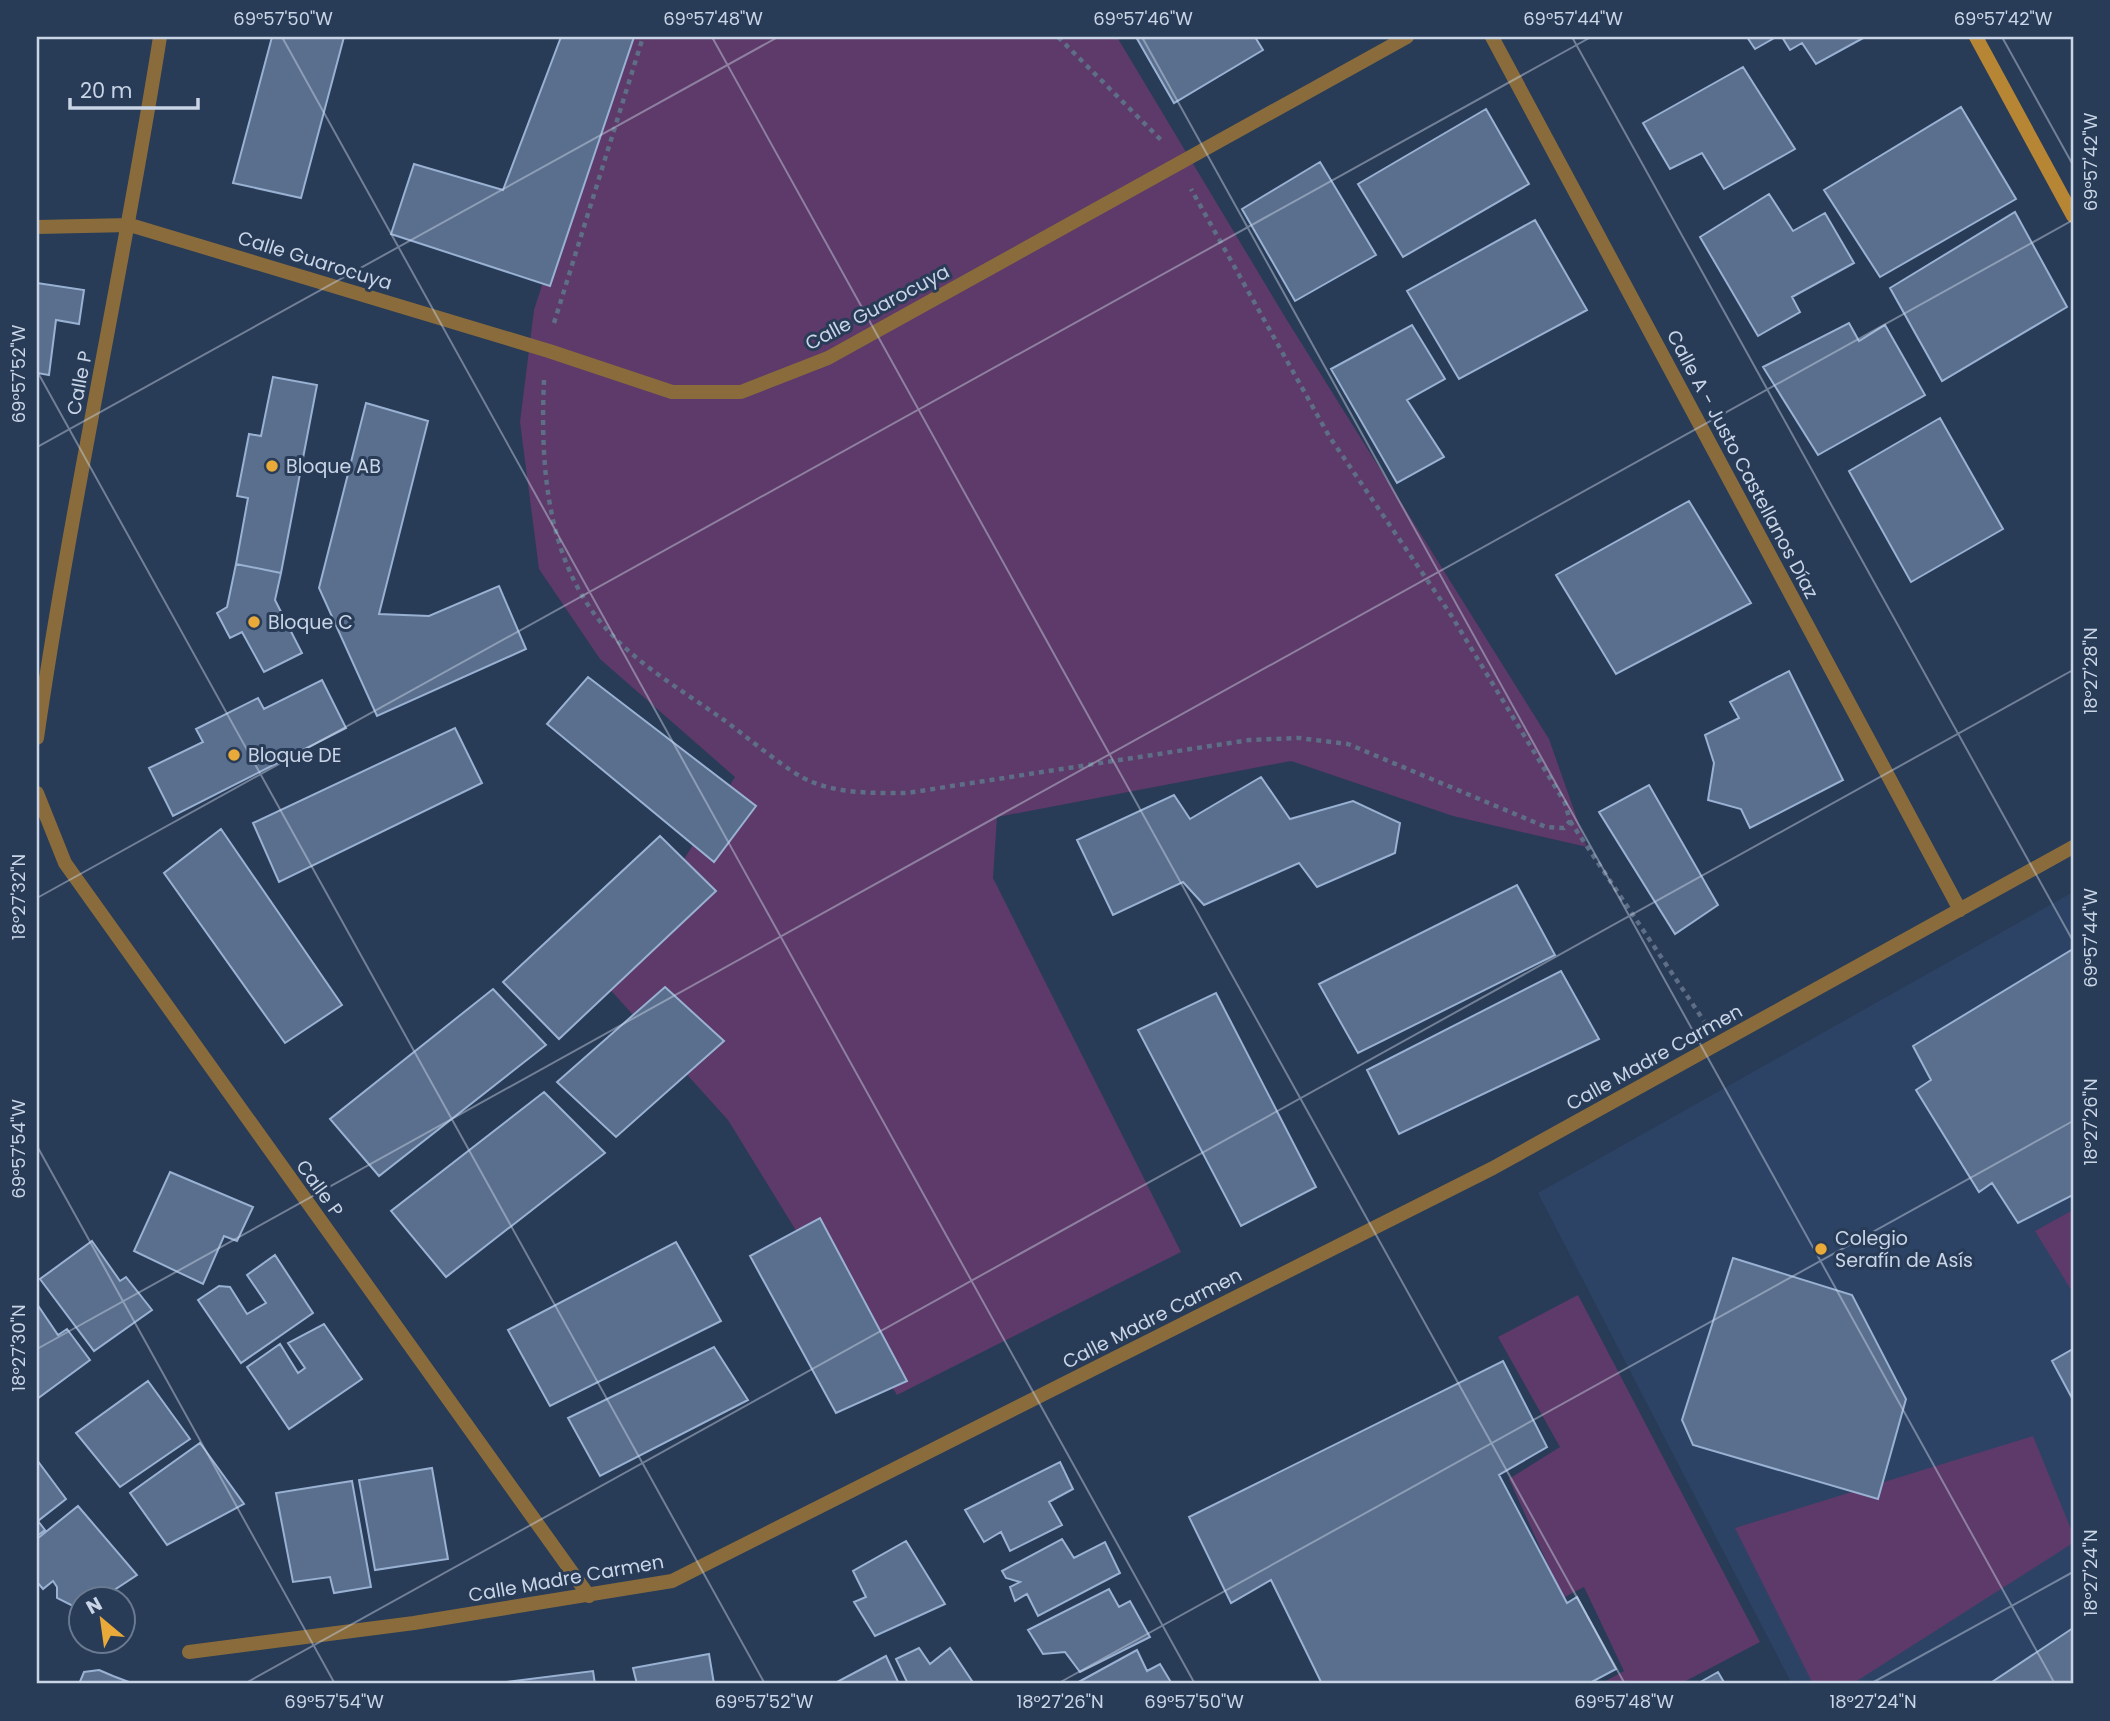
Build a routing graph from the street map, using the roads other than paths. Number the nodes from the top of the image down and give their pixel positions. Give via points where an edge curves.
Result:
1 (160, 37) edge
2 (1408, 37) edge
3 (1492, 37) edge
4 (1976, 37) edge
5 (2073, 216) edge
6 (130, 225) junction
7 (37, 227) edge
8 (37, 738) edge
9 (37, 793) edge
10 (2073, 847) edge
11 (1960, 911) junction
12 (589, 1596) junction
13 (189, 1652) dead end

1 - 6 street, Calle P
2 - 6 street, Calle Guarocuya via 828,358 741,392 672,392
3 - 11 street, Calle A - Justo Castellanos Díaz
4 - 5 street
6 - 7 street, Calle Guarocuya
6 - 8 street, Calle P via 61,574
9 - 12 street, Calle P via 65,863
10 - 11 street, Calle Madre Carmen
11 - 12 street, Calle Madre Carmen via 1493,1168 672,1581
12 - 13 street, Calle Madre Carmen

